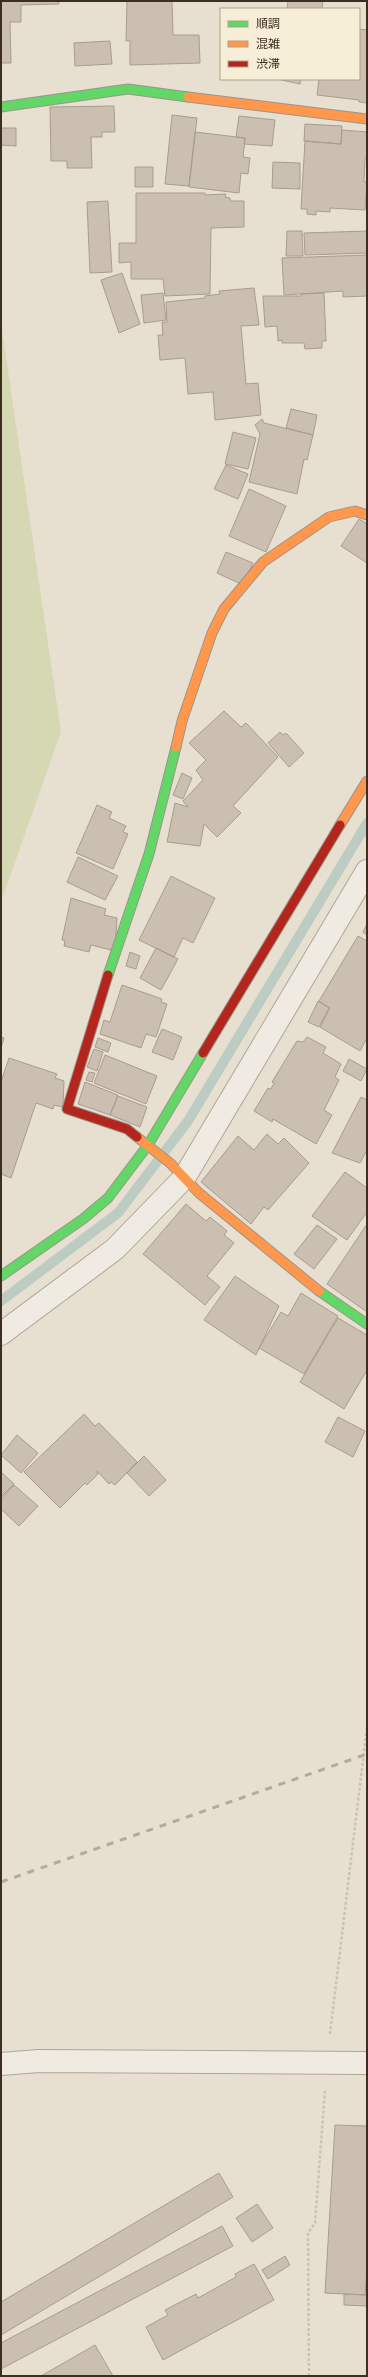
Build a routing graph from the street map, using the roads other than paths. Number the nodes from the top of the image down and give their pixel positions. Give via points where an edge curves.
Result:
1 (1, 107) edge
2 (367, 119) edge
3 (367, 515) edge
4 (367, 781) edge
5 (367, 871) edge
6 (151, 1147) junction
7 (177, 1170) junction
8 (1, 1276) edge
9 (367, 1324) edge
10 (1, 1334) edge
11 (367, 2063) edge
12 (1, 2064) edge

1 - 2 street via 128,89
3 - 6 street via 355,511 329,517 263,562 224,609 212,633 182,720 149,854 67,1109 127,1129
4 - 6 street
5 - 7 street
6 - 7 street
6 - 8 street via 108,1198 83,1219
7 - 9 street via 198,1193 311,1286
7 - 10 street via 115,1249
11 - 12 street via 39,2061

